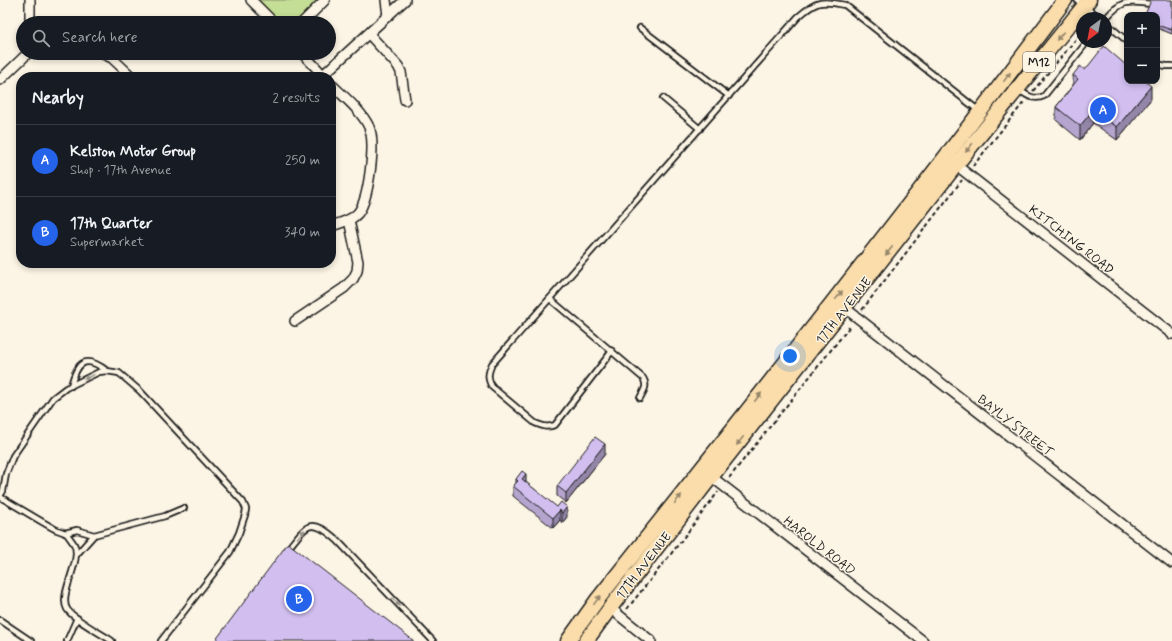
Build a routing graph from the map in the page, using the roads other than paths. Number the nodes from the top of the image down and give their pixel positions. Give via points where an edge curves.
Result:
1 (30, 0) edge
2 (251, 0) edge
3 (325, 0) edge
4 (386, 0) edge
5 (405, 0) edge
6 (1065, 0) edge
7 (1084, 2) edge
8 (1150, 4) edge
9 (1094, 12) edge
10 (1111, 12) edge
11 (30, 16) edge
12 (267, 16) edge
13 (309, 16) edge
14 (388, 16) junction
15 (640, 28) dead end
16 (1112, 28) edge
17 (368, 34) junction
18 (1124, 38) edge
19 (1082, 48) edge
20 (21, 60) edge
21 (114, 60) edge
22 (309, 60) edge
23 (1160, 65) edge
24 (1172, 66) edge
25 (127, 72) edge
26 (320, 72) edge
27 (328, 72) edge
28 (0, 80) edge
29 (1017, 88) junction
30 (336, 89) edge
31 (729, 96) junction
32 (663, 98) dead end
33 (405, 100) dead end
34 (980, 112) junction
35 (992, 121) junction
36 (700, 129) junction
37 (956, 165) junction
38 (349, 220) junction
39 (336, 224) edge
40 (550, 299) junction
41 (844, 308) junction
42 (295, 321) dead end
43 (1172, 334) edge
44 (612, 351) junction
45 (107, 371) junction
46 (71, 386) junction
47 (640, 398) dead end
48 (706, 472) junction
49 (0, 497) edge
50 (184, 508) dead end
51 (65, 533) junction
52 (94, 535) junction
53 (77, 554) junction
54 (284, 555) edge
55 (1172, 563) edge
56 (610, 608) junction
57 (77, 618) junction
58 (0, 620) edge
59 (31, 641) edge
60 (68, 641) edge
61 (112, 641) edge
62 (161, 641) edge
63 (433, 641) edge
64 (568, 641) edge
65 (586, 641) edge
66 (651, 641) edge
67 (923, 641) edge

1 - 11 street
2 - 12 street
3 - 13 street
4 - 14 street
5 - 14 street
34 -> 6 main road, 17TH AVENUE / M12
7 - 9 lane
7 -> 29 main road, 17TH AVENUE / M12
8 - 10 lane via 1121,3
14 - 17 street
15 - 31 lane
16 - 18 lane
17 - 27 street
17 - 33 street via 398,66
19 - 29 lane via 1044,96 1036,99 1028,97
20 - 28 street
21 - 25 street
22 - 26 street
23 - 24 lane
29 - 35 main road, 17TH AVENUE / M12
30 - 38 street via 364,118 372,137 366,197 358,214
31 - 34 lane via 798,17 823,0 845,5
31 - 36 lane
32 - 36 lane
34 - 35 main road
48 -> 34 main road, 17TH AVENUE / M12
35 -> 37 main road, 17TH AVENUE / M12
36 - 40 lane
37 -> 41 main road, 17TH AVENUE / M12
37 - 43 street, KITCHING ROAD
38 - 39 street
38 - 42 street via 358,262 353,279 344,288
40 - 44 lane
40 - 44 lane via 492,364 488,375 492,387 535,423 550,427 555,425
41 -> 48 main road, 17TH AVENUE / M12
41 - 55 street, BAYLY STREET
44 - 47 lane via 646,382 646,388
45 -> 46 lane via 99,372
45 - 46 lane via 92,362 83,363 75,372
45 - 62 lane via 118,373 140,391 243,502 246,509 230,552
46 - 49 lane via 53,398 16,450 9,464
48 - 56 main road, 17TH AVENUE / M12
64 -> 48 main road, 17TH AVENUE / M12 via 598,599
48 - 67 street, HAROLD ROAD
49 - 51 lane
50 - 52 lane via 165,516
51 - 52 lane via 76,530
51 - 53 lane via 75,546
52 - 53 lane
53 - 57 lane via 65,604 67,610
54 -> 63 lane via 303,530 311,526 324,529
56 - 65 main road, 17TH AVENUE / M12
56 - 66 street
57 - 60 lane
57 - 61 lane
58 - 59 lane

